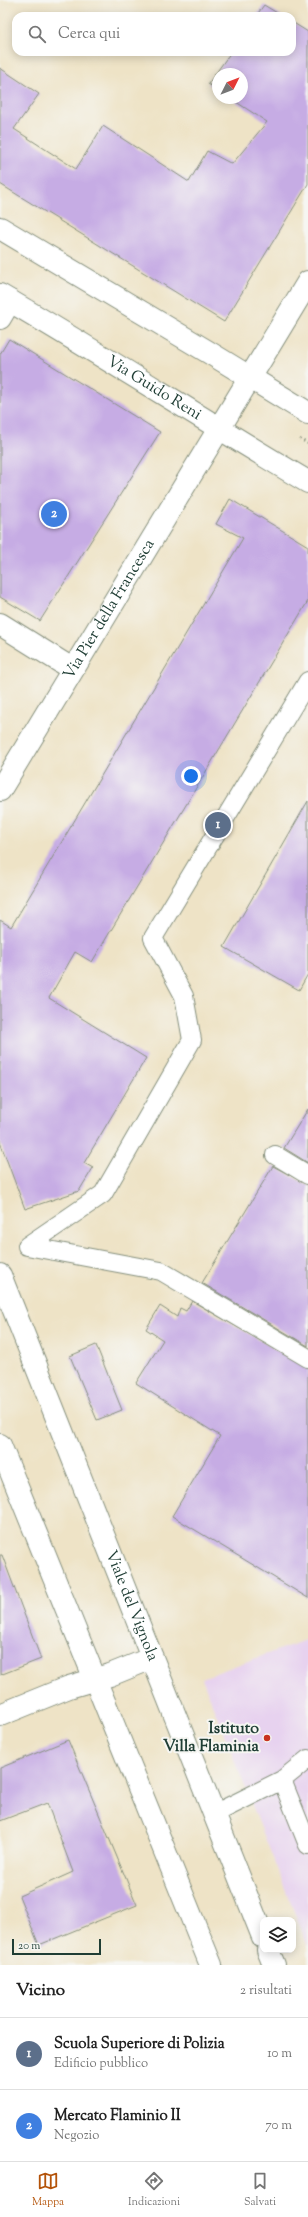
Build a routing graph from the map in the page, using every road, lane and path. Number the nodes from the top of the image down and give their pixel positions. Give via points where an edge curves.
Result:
1 (0, 228) edge
2 (308, 282) edge
3 (3, 305) edge
4 (250, 378) junction
5 (308, 413) edge
6 (218, 429) junction
7 (308, 482) edge
8 (0, 624) edge
9 (72, 669) junction
10 (308, 681) edge
11 (0, 790) edge
12 (275, 1155) dead end
13 (308, 1175) edge
14 (0, 1275) edge
15 (308, 1358) edge
16 (0, 1446) edge
17 (152, 1658) junction
18 (94, 1678) junction
19 (0, 1715) edge
20 (308, 1759) edge
21 (282, 1780) junction
22 (214, 1814) junction
23 (308, 1845) edge
24 (260, 1929) edge
25 (269, 1953) edge
26 (211, 1965) edge
27 (274, 1965) edge

1 - 4 street
2 - 4 street, Via Pier della Francesca
3 - 6 street, Via Guido Reni via 180,402
4 - 5 street
4 - 6 street, Via Pier della Francesca
6 - 7 street, Via Guido Reni
6 - 9 street, Via Pier della Francesca
8 - 9 street
9 - 11 street, Via Pier della Francesca
10 - 15 lane via 153,938 184,996 192,1040 103,1194 27,1246 161,1271
12 - 13 lane
14 - 17 street, Viale del Vignola
16 - 18 street
17 - 18 street via 110,1675
17 - 22 street, Viale del Vignola
18 - 19 street
18 - 26 street
20 - 21 lane
21 - 22 lane
21 - 23 lane
22 - 24 street, Viale del Vignola
25 - 27 street

